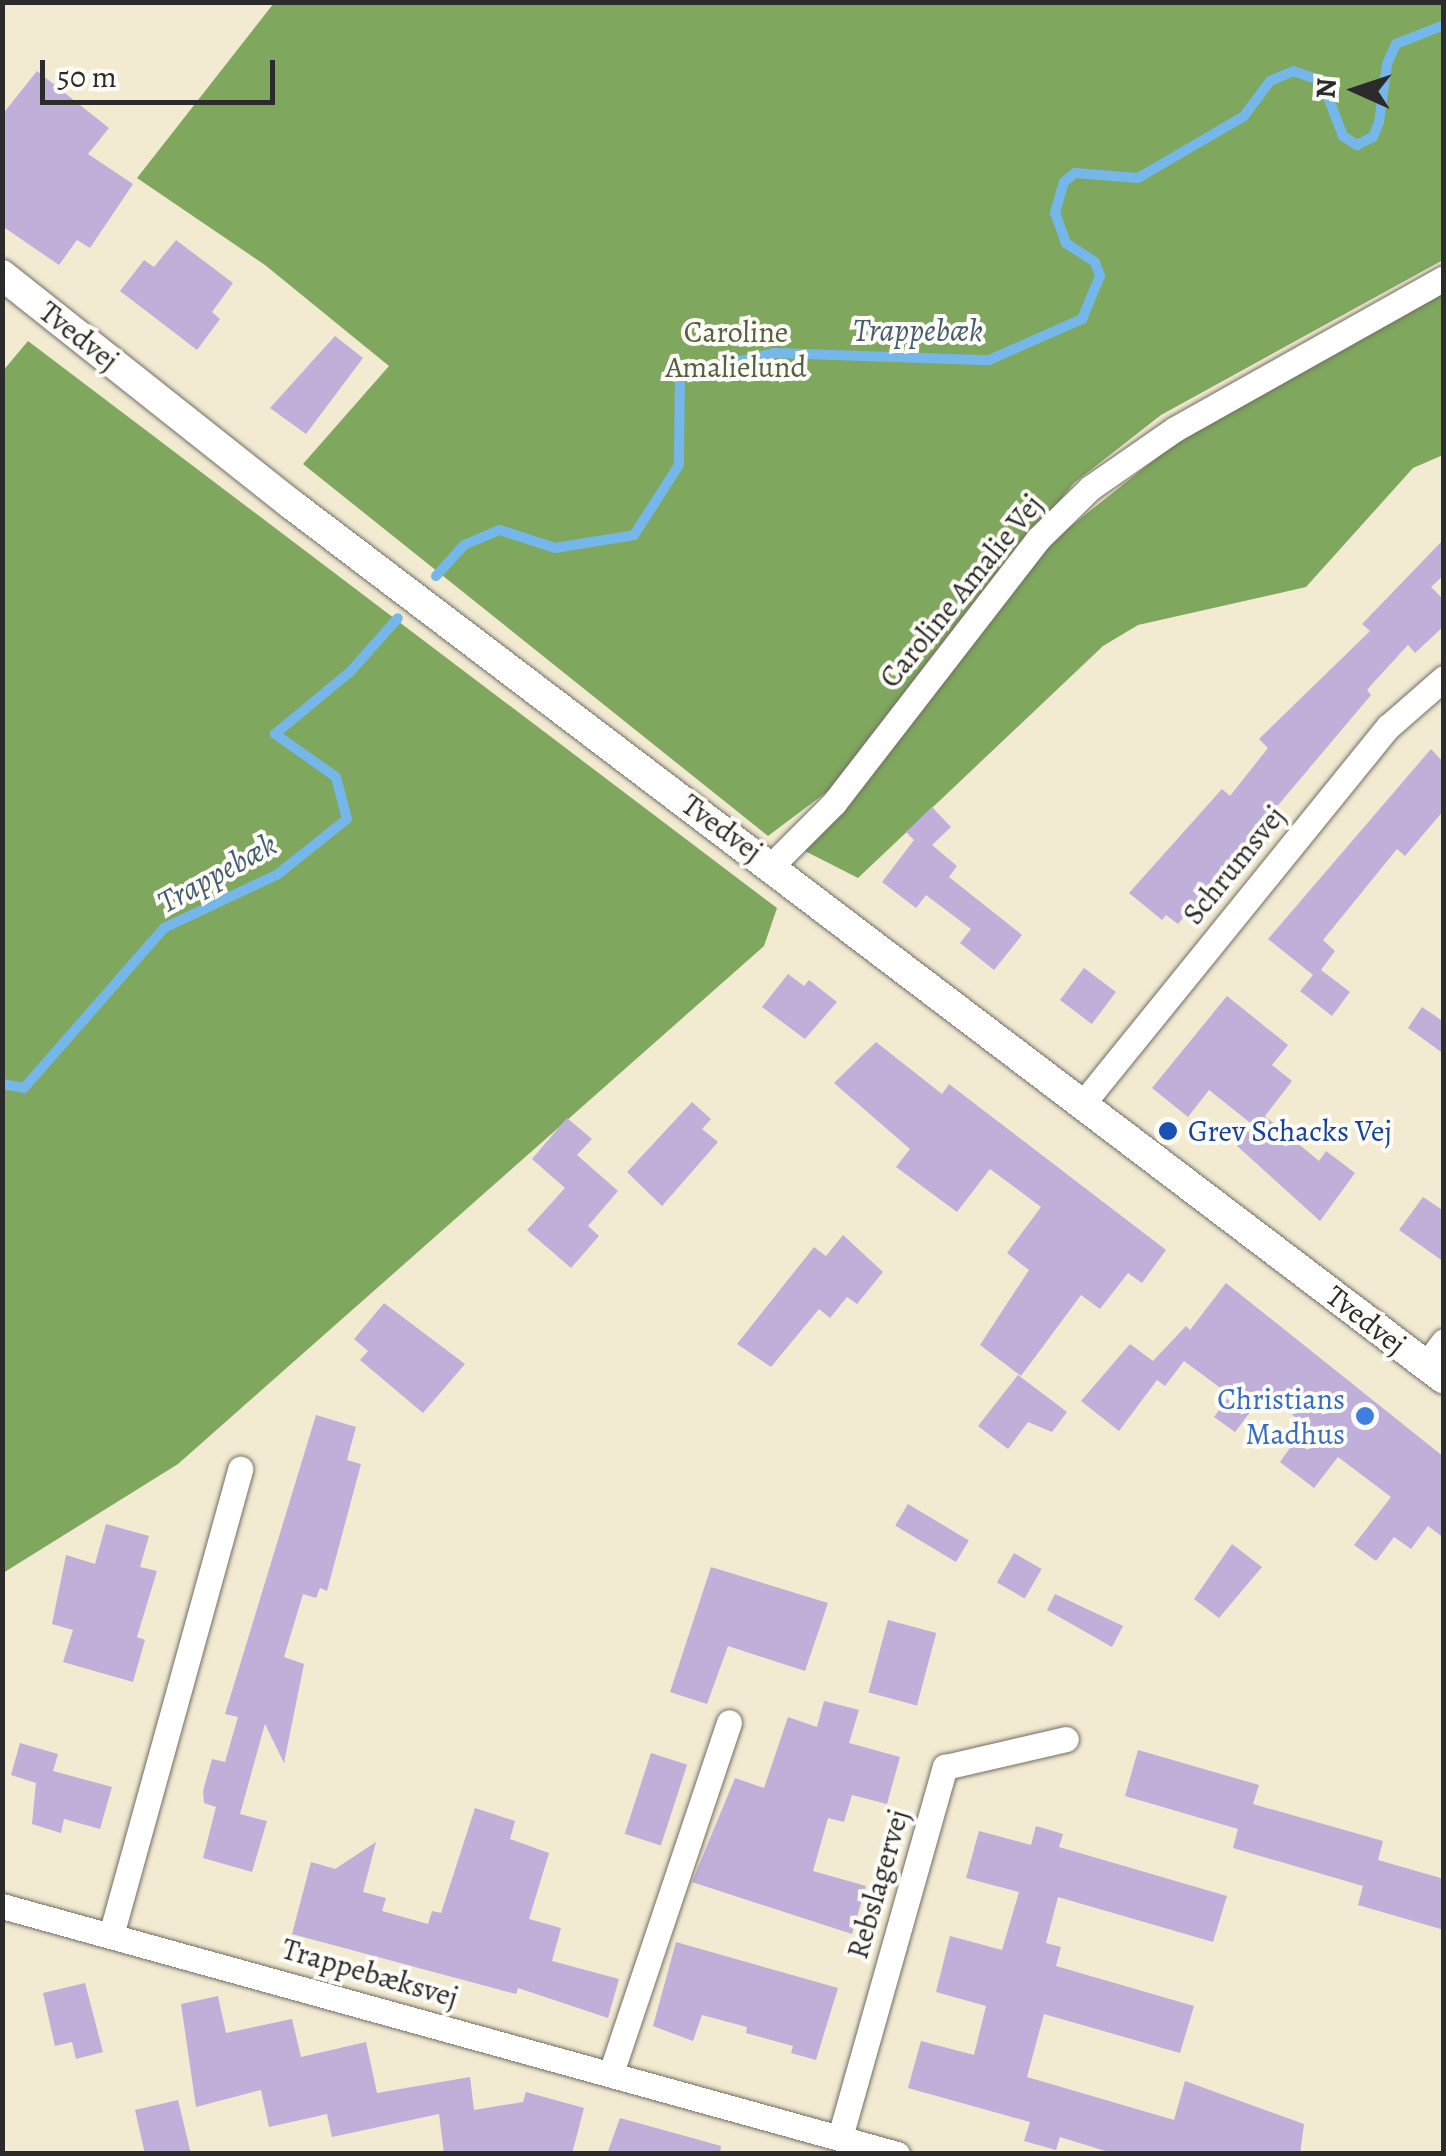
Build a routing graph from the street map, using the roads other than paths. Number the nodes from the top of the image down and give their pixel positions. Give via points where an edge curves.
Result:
1 (2, 276) edge
2 (1444, 278) edge
3 (1444, 678) edge
4 (772, 865) junction
5 (1084, 1102) junction
6 (1444, 1340) edge
7 (1434, 1373) edge
8 (240, 1469) dead end
9 (729, 1722) dead end
10 (1066, 1739) dead end
11 (2, 1906) edge
12 (111, 1935) junction
13 (611, 2073) junction
14 (840, 2138) junction
15 (897, 2154) edge

1 - 4 street, Tvedvej via 306,516
2 - 4 street, Caroline Amalie Vej via 1175,429 1090,488 1038,539 834,803
3 - 5 street, Schrumsvej via 1389,726
4 - 5 street, Tvedvej
5 - 7 street, Tvedvej
6 - 7 street
8 - 12 street
9 - 13 street
10 - 14 street, Rebslagervej via 945,1767
11 - 12 street, Trappebæksvej
12 - 13 street, Trappebæksvej
13 - 14 street, Trappebæksvej
14 - 15 street, Trappebæksvej

